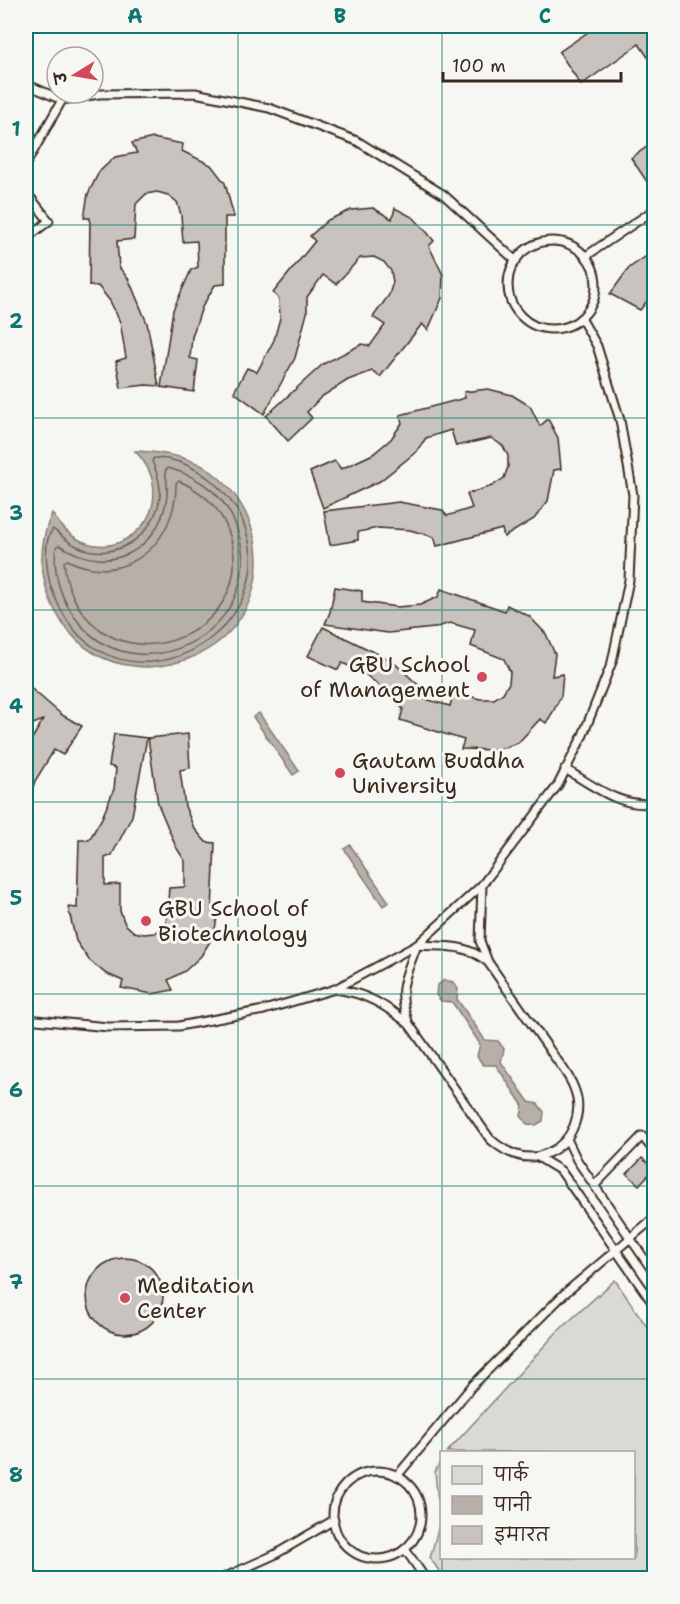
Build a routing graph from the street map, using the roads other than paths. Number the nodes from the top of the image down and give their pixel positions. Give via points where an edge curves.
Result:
1 (26, 84) edge
2 (45, 92) edge
3 (105, 94) edge
4 (59, 105) edge
5 (26, 164) edge
6 (26, 192) edge
7 (654, 210) edge
8 (26, 233) edge
9 (586, 256) junction
10 (516, 261) junction
11 (581, 318) junction
12 (565, 768) junction
13 (654, 803) edge
14 (482, 885) junction
15 (417, 945) junction
16 (488, 962) junction
17 (335, 989) junction
18 (26, 1019) edge
19 (409, 1024) junction
20 (567, 1139) junction
21 (654, 1151) edge
22 (538, 1157) junction
23 (595, 1185) junction
24 (654, 1218) edge
25 (631, 1238) junction
26 (616, 1250) junction
27 (654, 1273) edge
28 (654, 1305) edge
29 (397, 1476) junction
30 (334, 1520) junction
31 (405, 1549) junction
32 (26, 1573) edge
33 (38, 1578) edge
34 (223, 1578) edge
35 (425, 1578) edge

1 - 2 lane
3 - 10 lane via 195,93 269,108 357,141 444,195
4 - 5 lane
6 - 8 lane via 49,221 28,237
7 - 9 lane
9 - 10 lane via 572,245 556,240 536,244
9 - 11 lane via 593,268 596,288 590,308
10 - 11 lane via 508,281 510,298 519,314 531,324 549,329 568,326
11 - 12 lane via 597,346 620,420 633,503 629,580 612,662 583,735
12 - 13 lane via 616,799 637,806
12 - 14 lane via 558,786
14 - 15 lane
14 - 16 lane via 480,941
15 - 16 lane via 460,946
15 - 17 lane
15 - 19 lane via 402,986 401,1002
16 - 20 lane via 575,1088 578,1117
17 - 18 lane via 264,1010 179,1026 108,1027
17 - 19 lane via 357,992 381,1002
19 - 22 lane via 490,1139 519,1156
20 - 22 lane
20 - 23 lane
21 - 23 lane via 642,1137
22 - 26 lane via 561,1171
23 - 25 lane
24 - 25 lane
25 - 26 lane
25 - 27 lane
26 - 28 lane
26 - 29 lane via 564,1294 472,1386
29 - 30 lane via 380,1471 360,1474 348,1482 336,1497
29 - 31 lane via 418,1499 420,1519 414,1539
30 - 31 lane via 343,1544 356,1554 373,1559 393,1557
30 - 34 lane via 274,1555
31 - 35 lane
32 - 33 lane

